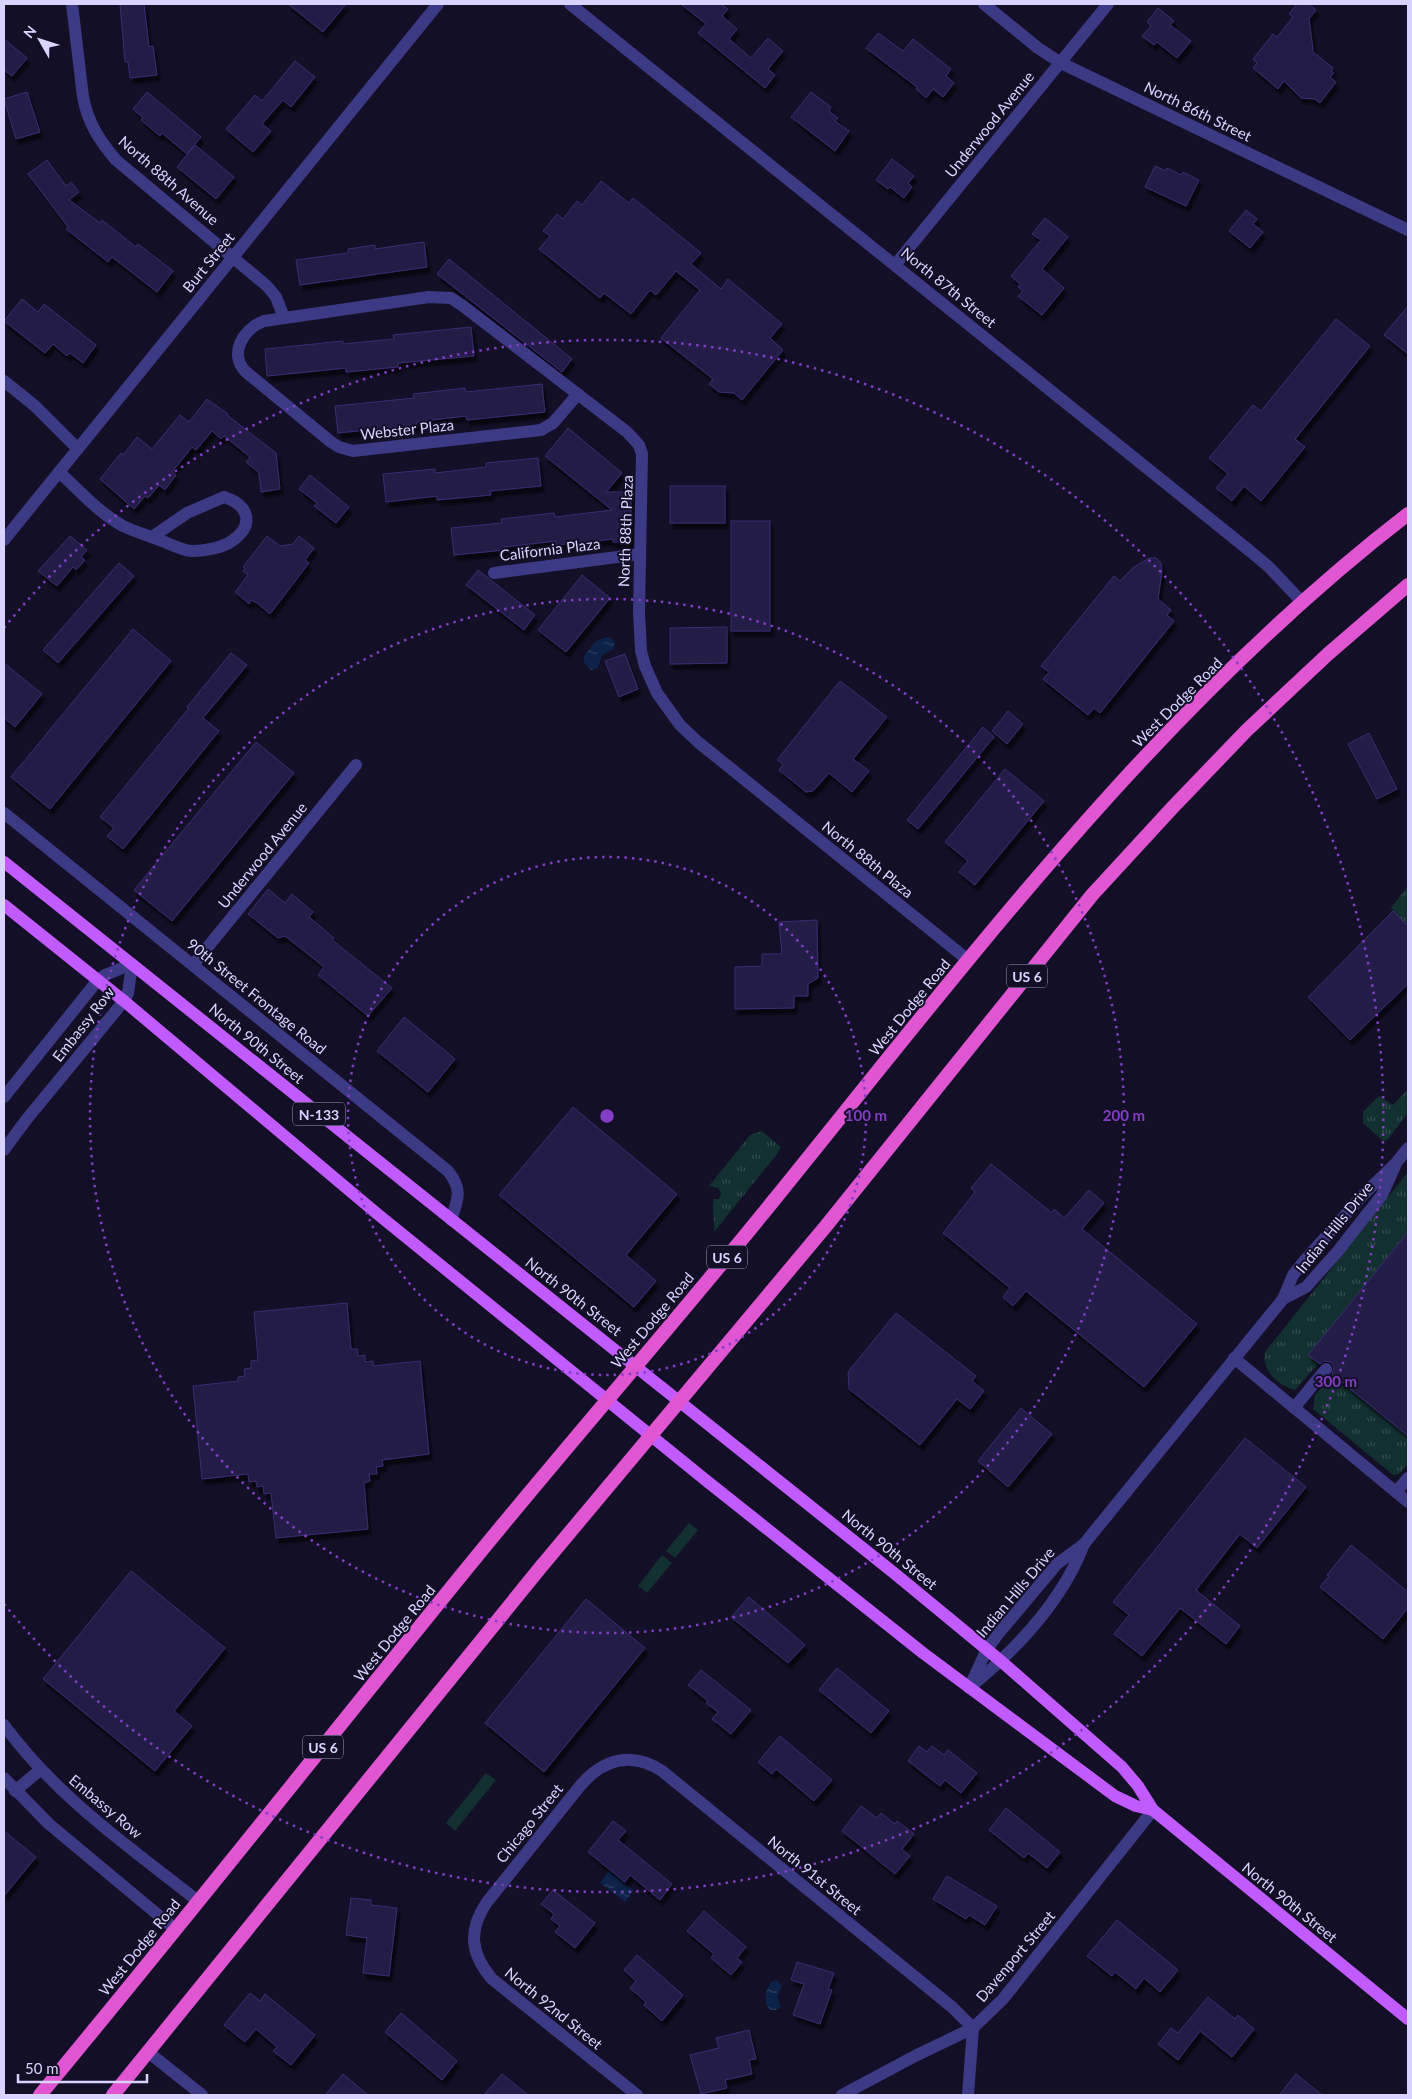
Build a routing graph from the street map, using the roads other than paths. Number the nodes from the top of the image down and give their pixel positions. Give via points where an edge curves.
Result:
1 (72, 4) edge
2 (438, 4) edge
3 (570, 4) edge
4 (984, 4) edge
5 (1108, 4) edge
6 (1061, 63) junction
7 (1408, 230) edge
8 (234, 257) junction
9 (895, 265) junction
10 (284, 318) junction
11 (4, 381) edge
12 (578, 394) junction
13 (78, 449) junction
14 (59, 472) junction
15 (1408, 514) edge
16 (152, 537) junction
17 (4, 540) edge
18 (640, 554) junction
19 (494, 573) dead end
20 (1408, 585) edge
21 (1303, 603) junction
22 (356, 765) dead end
23 (4, 813) edge
24 (4, 862) edge
25 (4, 905) edge
26 (968, 960) junction
27 (132, 964) junction
28 (193, 965) junction
29 (98, 980) junction
30 (124, 1001) junction
31 (4, 1097) edge
32 (1408, 1148) edge
33 (4, 1150) edge
34 (1396, 1163) junction
35 (451, 1220) junction
36 (1283, 1299) junction
37 (1234, 1358) junction
38 (636, 1365) junction
39 (1326, 1369) dead end
40 (607, 1400) junction
41 (679, 1400) junction
42 (1294, 1408) junction
43 (650, 1434) junction
44 (1408, 1478) edge
45 (1396, 1492) junction
46 (1408, 1502) edge
47 (1084, 1544) junction
48 (987, 1649) junction
49 (1002, 1662) junction
50 (970, 1688) junction
51 (4, 1725) edge
52 (629, 1760) joint
53 (40, 1770) junction
54 (4, 1778) edge
55 (15, 1791) junction
56 (1153, 1810) junction
57 (198, 1901) junction
58 (175, 1929) junction
59 (474, 1930) joint
60 (1408, 2019) edge
61 (973, 2028) junction
62 (148, 2052) junction
63 (40, 2095) edge
64 (113, 2095) edge
65 (202, 2095) edge
66 (637, 2095) edge
67 (842, 2095) edge
68 (968, 2095) edge

1 - 8 street, North 88th Avenue via 83,97 96,135 116,160
2 - 8 street, Burt Street
3 - 9 street, North 87th Street
4 - 6 street, North 86th Street
5 - 6 street, Underwood Avenue
6 - 7 street, North 86th Street
6 - 9 street, Underwood Avenue
8 - 10 street via 273,292
8 - 13 street, Burt Street
9 - 21 street, North 87th Street via 1245,547
10 - 12 street, North 88th Plaza via 429,297 451,298
10 - 12 street, Webster Plaza via 256,325 238,347 237,361 331,442 346,450 541,430 553,423
11 - 13 street via 35,406
12 - 18 street, North 88th Plaza via 632,436 642,452
13 - 14 street, Burt Street
14 - 16 street via 110,518
14 - 17 street, Burt Street
15 - 21 highway, West Dodge Road / US 6
16 - 16 street via 185,550 212,549 231,542 241,532 246,516 243,507 224,497 187,513
18 - 19 street, California Plaza
18 - 26 street, North 88th Plaza via 641,651 657,693 673,717 698,742
20 - 41 highway, US 6 via 1328,654 1248,730 1092,895 826,1226
21 - 26 highway, West Dodge Road / US 6 via 1160,740
22 - 28 street, Underwood Avenue
23 - 28 street, 90th Street Frontage Road
24 - 27 main road, North 90th Street / N-133
25 - 29 main road, North 90th Street / N-133
26 - 38 highway, West Dodge Road / US 6 via 773,1202
27 - 29 street, Embassy Row
27 - 30 street, Embassy Row
27 - 35 main road, North 90th Street / N-133
28 - 35 street, 90th Street Frontage Road via 448,1171 458,1188 459,1198
29 - 30 main road, North 90th Street / N-133
29 - 31 street, Embassy Row
30 - 33 street, Embassy Row
30 - 40 main road, North 90th Street / N-133 via 368,1206
32 - 34 street, Indian Hills Drive
34 - 36 street, Indian Hills Drive via 1305,1260 1293,1275
34 - 36 street, Indian Hills Drive via 1382,1195 1343,1245 1306,1287
35 - 38 main road, North 90th Street / N-133
36 - 37 street, Indian Hills Drive
37 - 42 street
37 - 47 street, Indian Hills Drive
38 - 40 highway, West Dodge Road / US 6
38 - 41 main road, North 90th Street / N-133
39 - 42 street
40 - 43 main road, North 90th Street / N-133
40 - 57 highway, West Dodge Road / US 6
41 - 43 highway, US 6
41 - 48 main road, North 90th Street
42 - 45 street
43 - 50 main road, North 90th Street
43 - 62 highway, US 6
44 - 45 street
45 - 46 street
47 - 48 street, Indian Hills Drive via 1052,1570
47 - 49 street, Indian Hills Drive via 1066,1584
48 - 49 main road, North 90th Street
48 - 50 street, Indian Hills Drive
49 - 50 street, Indian Hills Drive
49 - 56 main road, North 90th Street via 1128,1774
50 - 56 main road, North 90th Street via 1121,1800
51 - 53 street, Embassy Row
52 - 59 street, Chicago Street via 605,1764 590,1774 487,1902
52 - 61 street, North 91st Street via 650,1764 662,1771
53 - 55 street
53 - 57 street, Embassy Row via 80,1808
54 - 55 street
55 - 58 street via 55,1830
56 - 60 main road, North 90th Street
56 - 61 street, Davenport Street via 1004,1999
57 - 58 highway, West Dodge Road / US 6
58 - 63 highway, West Dodge Road / US 6
59 - 66 street, North 92nd Street via 475,1950 492,1979
61 - 67 street, Davenport Street
61 - 68 street
62 - 64 highway, US 6
62 - 65 street

